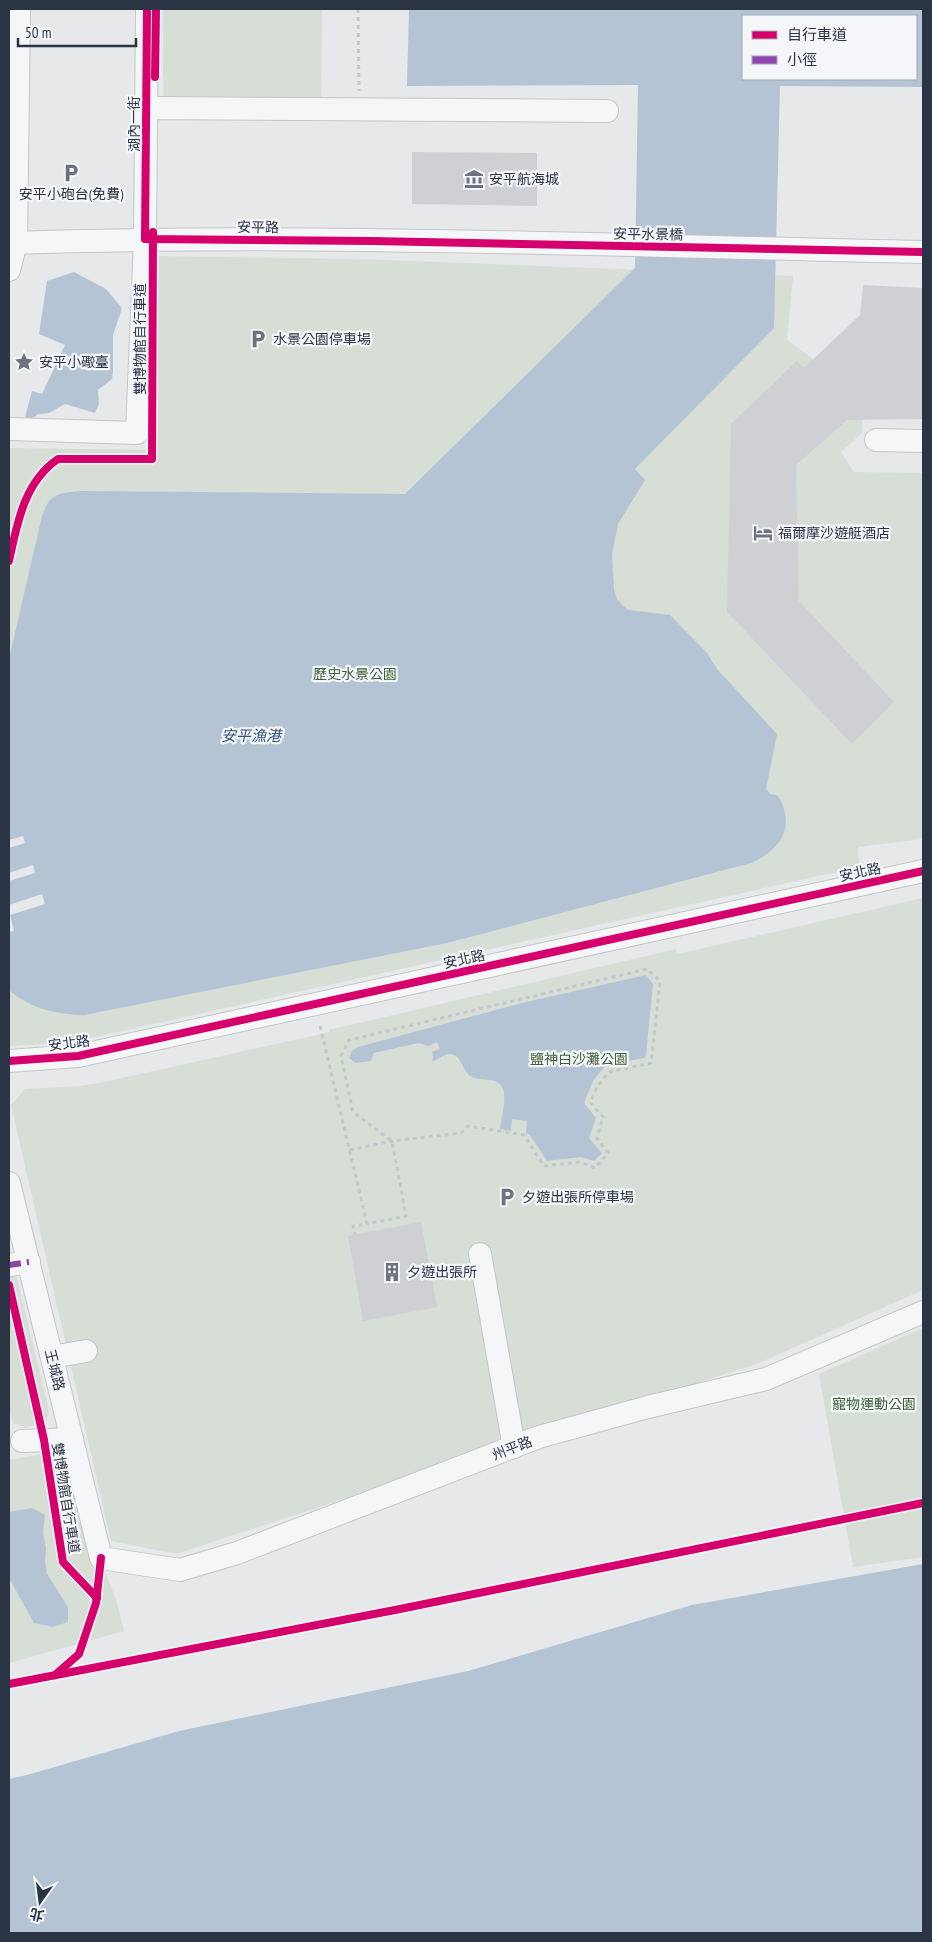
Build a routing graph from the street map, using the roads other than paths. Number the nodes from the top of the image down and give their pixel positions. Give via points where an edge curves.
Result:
1 (18, 9) edge
2 (147, 9) edge
3 (146, 109) junction
4 (607, 111) dead end
5 (145, 239) junction
6 (372, 241) joint
7 (16, 243) junction
8 (923, 252) edge
9 (9, 270) edge
10 (9, 429) edge
11 (876, 440) dead end
12 (923, 441) edge
13 (923, 871) edge
14 (9, 1060) edge
15 (9, 1183) edge
16 (480, 1254) dead end
17 (19, 1263) edge
18 (923, 1312) edge
19 (86, 1351) dead end
20 (52, 1357) junction
21 (72, 1439) junction
22 (22, 1441) dead end
23 (514, 1447) junction
24 (101, 1558) joint

1 - 7 street
2 - 3 street, 湖內一街
3 - 4 street
3 - 5 street, 湖內一街
5 - 6 street, 安平路
5 - 7 street, 安平路
5 - 10 street, 湖內一街 via 137,433
6 - 8 street, 安平水景橋
7 - 9 street
11 - 12 street
13 - 14 street, 安北路 via 78,1056
15 - 17 street, 王城路
16 - 23 street
17 - 20 street, 王城路
18 - 23 street, 州平路 via 766,1379 648,1407
19 - 20 street
20 - 21 street, 王城路
21 - 22 street
21 - 24 street, 王城路
23 - 24 street, 州平路 via 237,1553 180,1570

